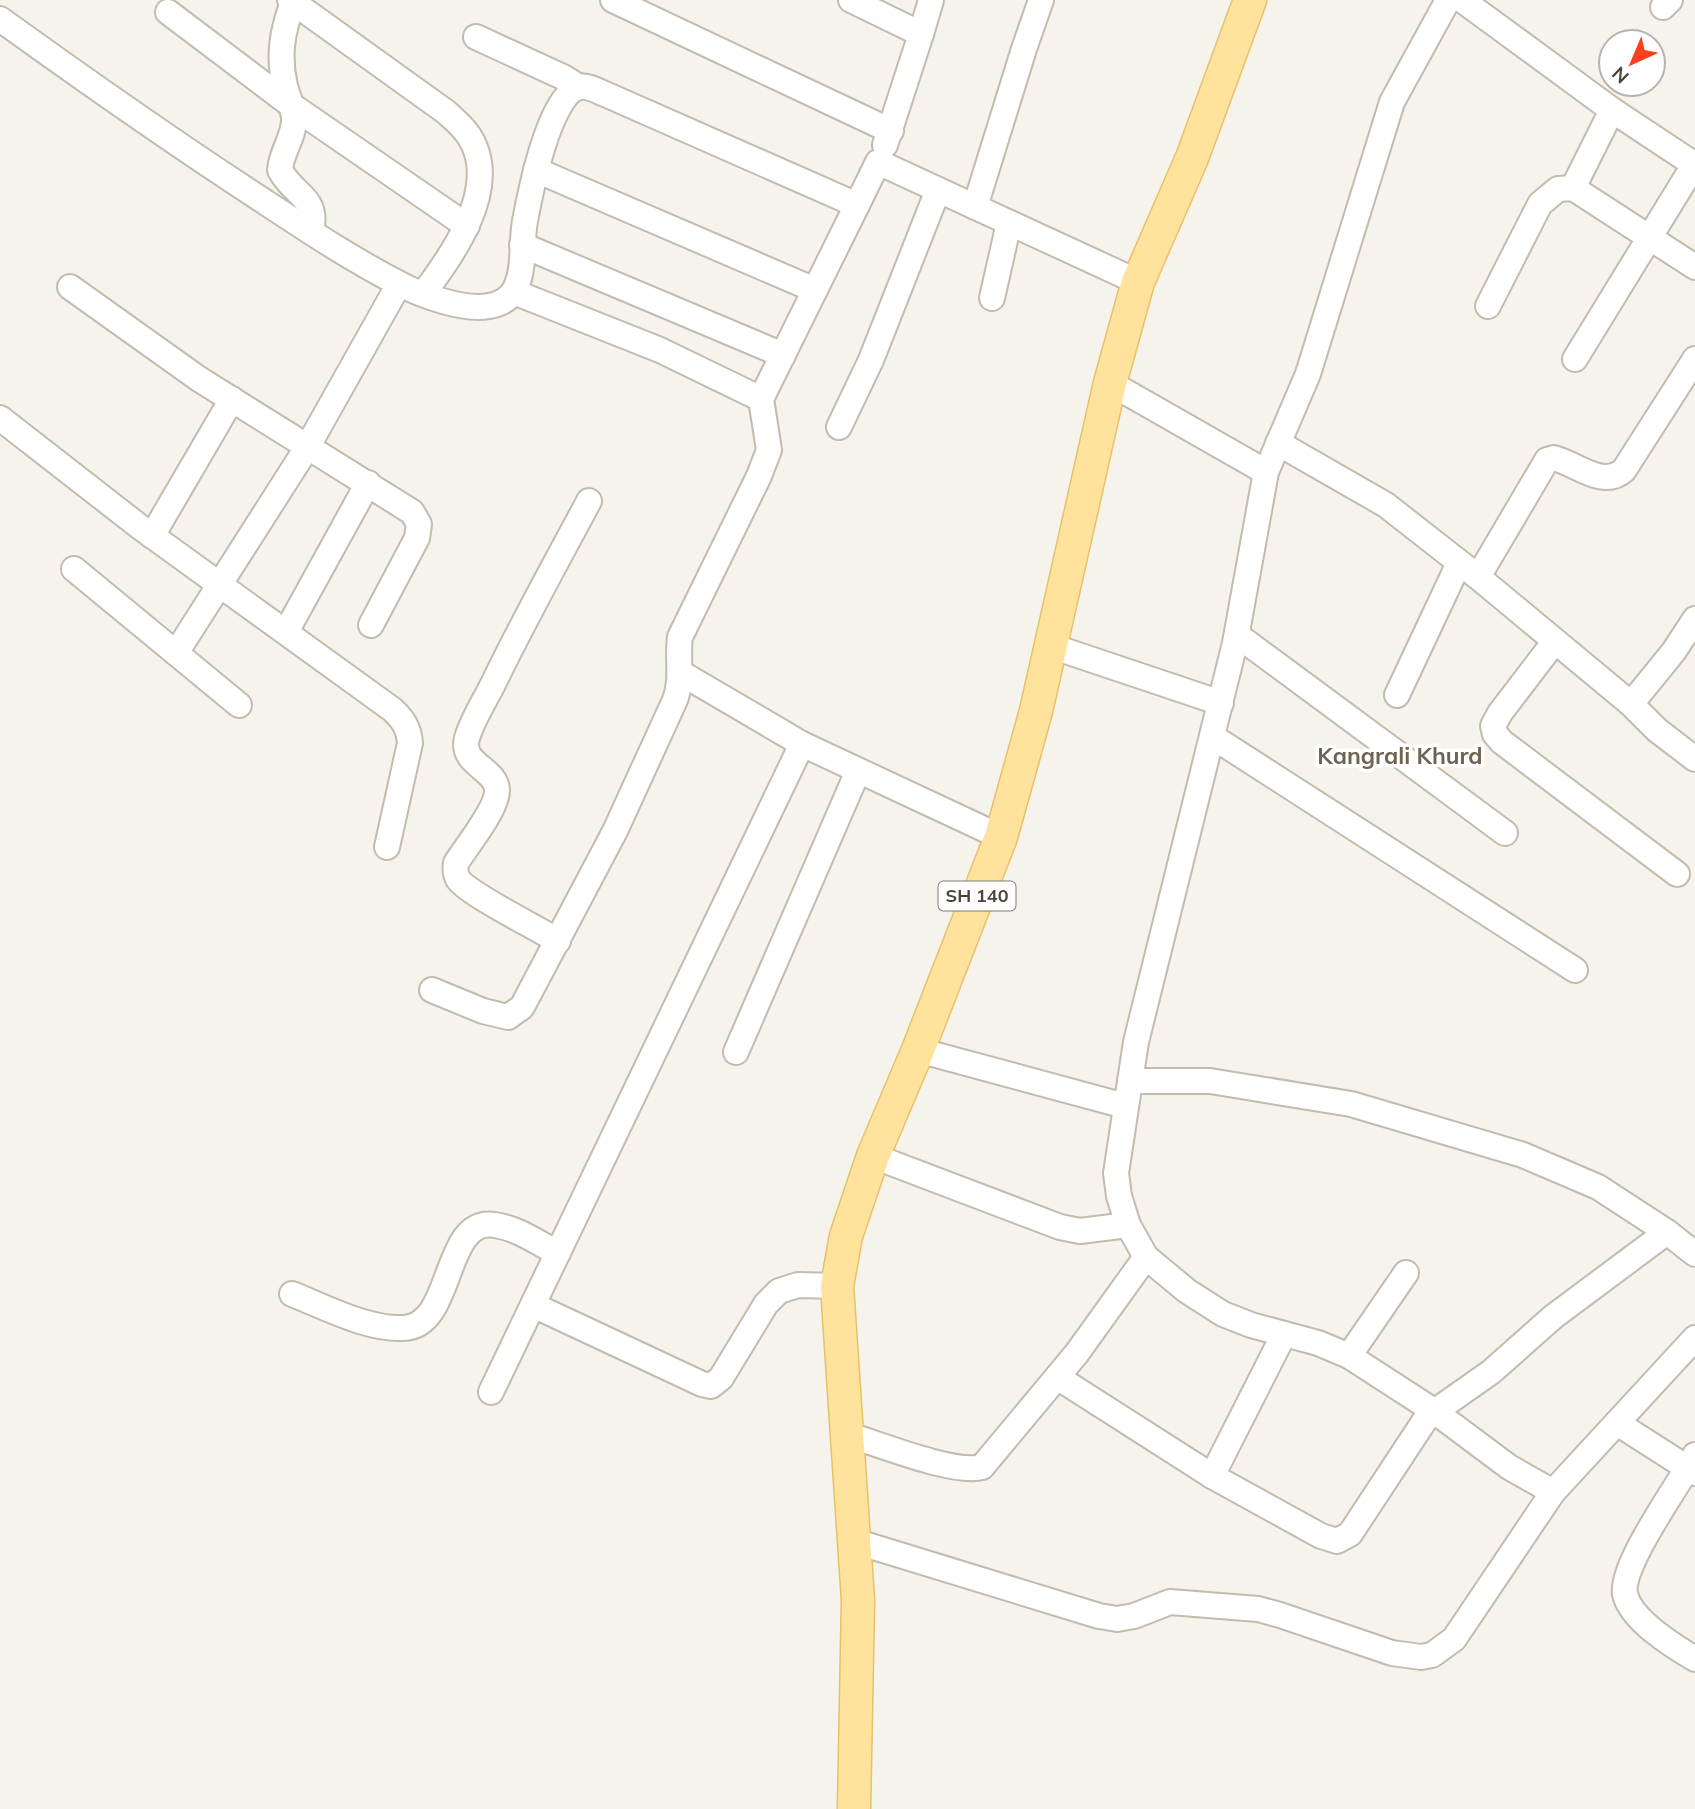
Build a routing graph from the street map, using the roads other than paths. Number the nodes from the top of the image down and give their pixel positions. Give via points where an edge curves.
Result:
1 (613, 0) edge
2 (851, 0) edge
3 (931, 0) edge
4 (1041, 0) edge
5 (1250, 0) edge
6 (1448, 0) edge
7 (1462, 0) edge
8 (291, 1) edge
9 (168, 12) dead end
10 (0, 19) edge
11 (921, 34) junction
12 (476, 37) dead end
13 (579, 87) junction
14 (291, 106) junction
15 (1612, 110) junction
16 (891, 131) junction
17 (878, 162) junction
18 (1695, 165) edge
19 (536, 170) junction
20 (1573, 188) junction
21 (938, 190) junction
22 (857, 205) junction
23 (975, 207) junction
24 (1009, 223) junction
25 (467, 226) junction
26 (312, 232) junction
27 (1651, 237) junction
28 (522, 244) junction
29 (1695, 267) edge
30 (1138, 282) junction
31 (399, 284) junction
32 (70, 287) dead end
33 (815, 290) junction
34 (514, 292) junction
35 (424, 293) junction
36 (992, 298) dead end
37 (1488, 306) dead end
38 (783, 355) junction
39 (1575, 359) dead end
40 (1695, 359) edge
41 (1110, 383) junction
42 (232, 399) junction
43 (761, 400) junction
44 (0, 418) edge
45 (839, 427) dead end
46 (1279, 443) junction
47 (307, 446) junction
48 (1266, 472) junction
49 (368, 483) junction
50 (589, 501) dead end
51 (152, 536) junction
52 (74, 569) dead end
53 (1468, 570) junction
54 (220, 583) junction
55 (1695, 619) edge
56 (371, 625) dead end
57 (286, 632) junction
58 (1237, 635) junction
59 (1555, 641) junction
60 (1051, 646) junction
61 (176, 653) junction
62 (681, 673) junction
63 (1397, 695) dead end
64 (1221, 703) junction
65 (1631, 704) junction
66 (239, 705) dead end
67 (1213, 737) junction
68 (802, 744) junction
69 (1695, 759) edge
70 (858, 771) junction
71 (1505, 833) dead end
72 (1000, 836) junction
73 (387, 847) dead end
74 (1677, 874) dead end
75 (558, 941) junction
76 (1575, 970) dead end
77 (432, 990) dead end
78 (918, 1050) junction
79 (736, 1052) dead end
80 (1130, 1081) junction
81 (1125, 1107) junction
82 (873, 1156) junction
83 (1128, 1225) junction
84 (1667, 1232) junction
85 (558, 1253) junction
86 (1695, 1254) edge
87 (1146, 1257) junction
88 (1406, 1272) dead end
89 (837, 1286) junction
90 (292, 1294) dead end
91 (533, 1305) junction
92 (1284, 1334) junction
93 (1695, 1338) edge
94 (1349, 1356) junction
95 (1057, 1377) junction
96 (491, 1392) dead end
97 (1434, 1411) junction
98 (1616, 1423) junction
99 (846, 1434) junction
100 (1693, 1465) edge
101 (1212, 1476) junction
102 (1553, 1492) junction
103 (853, 1541) junction
104 (1695, 1659) edge
105 (854, 1809) edge

1 - 16 street
2 - 11 street
3 - 11 street
4 - 23 street
5 - 30 main road, SH 140 via 1192,158
6 - 46 street via 1392,102 1308,374
7 - 15 street
8 - 14 street via 280,46
8 - 25 street via 465,129 475,146 479,168 478,194
9 - 14 street
10 - 26 street via 161,134
11 - 16 street
12 - 13 street
13 - 19 street via 561,104
13 - 22 street via 605,94
14 - 25 street
14 - 26 street via 292,131 280,170 312,208
15 - 18 street
15 - 20 street
16 - 17 street
17 - 21 street
17 - 22 street
18 - 27 street
19 - 28 street
19 - 33 street
20 - 27 street
20 - 37 street via 1558,188 1540,204
21 - 23 street
21 - 45 street via 871,360
22 - 33 street
23 - 24 street
24 - 30 street
24 - 36 street
25 - 35 street
26 - 31 street
27 - 29 street
27 - 39 street
28 - 34 street
28 - 38 street
30 - 41 main road, SH 140
31 - 35 street
31 - 47 street
32 - 42 street
33 - 38 street
34 - 35 street via 503,302 475,307
34 - 43 street via 660,350
38 - 43 street
40 - 53 street via 1624,470 1616,477 1604,478 1554,458 1547,460
41 - 48 street
41 - 60 main road, SH 140
42 - 47 street
42 - 51 street
43 - 62 street via 769,450 680,637
44 - 51 street
46 - 48 street
46 - 53 street via 1386,505
47 - 49 street
47 - 54 street
48 - 58 street
49 - 56 street via 412,512 420,530
49 - 57 street
50 - 75 street via 468,737 468,753 492,777 498,792 455,870 457,878 475,893
51 - 54 street
52 - 61 street
53 - 59 street
53 - 63 street
54 - 57 street
54 - 61 street
55 - 65 street
57 - 73 street via 393,710 407,727 410,743
58 - 64 street
58 - 71 street
59 - 65 street
59 - 74 street via 1500,713 1493,726 1495,734
60 - 64 street
60 - 72 main road, SH 140
61 - 66 street
62 - 68 street
62 - 75 street via 675,700 615,831
64 - 67 street
65 - 69 street
67 - 76 street
67 - 80 street via 1156,956
68 - 70 street
68 - 85 street
70 - 72 street
70 - 79 street
72 - 78 main road, SH 140
75 - 77 street via 522,1007 508,1017
78 - 81 street
78 - 82 main road, SH 140
80 - 81 street
80 - 84 street via 1210,1081 1351,1104 1523,1155 1598,1187
81 - 83 street via 1116,1173
82 - 83 street via 1060,1227 1080,1231
82 - 89 main road, SH 140 via 846,1236
83 - 87 street
84 - 86 street
84 - 97 street via 1553,1317 1492,1372
85 - 90 street via 507,1228 480,1227 458,1248 430,1316 405,1329 353,1319
85 - 91 street
87 - 92 street via 1223,1314
87 - 95 street
88 - 94 street
89 - 91 street via 798,1284 779,1291 711,1386
89 - 99 main road, SH 140
91 - 96 street
92 - 94 street
92 - 101 street
93 - 98 street
94 - 97 street
95 - 99 street via 992,1457 973,1470
95 - 101 street
97 - 101 street via 1350,1534 1337,1541
97 - 102 street via 1508,1467
98 - 100 street
98 - 102 street
99 - 103 main road, SH 140
100 - 104 street via 1634,1554 1625,1581 1626,1596 1644,1621
102 - 103 street via 1454,1639 1432,1655 1421,1657 1392,1653 1258,1609 1170,1602 1134,1616 1099,1616
103 - 105 main road, SH 140 via 858,1600

